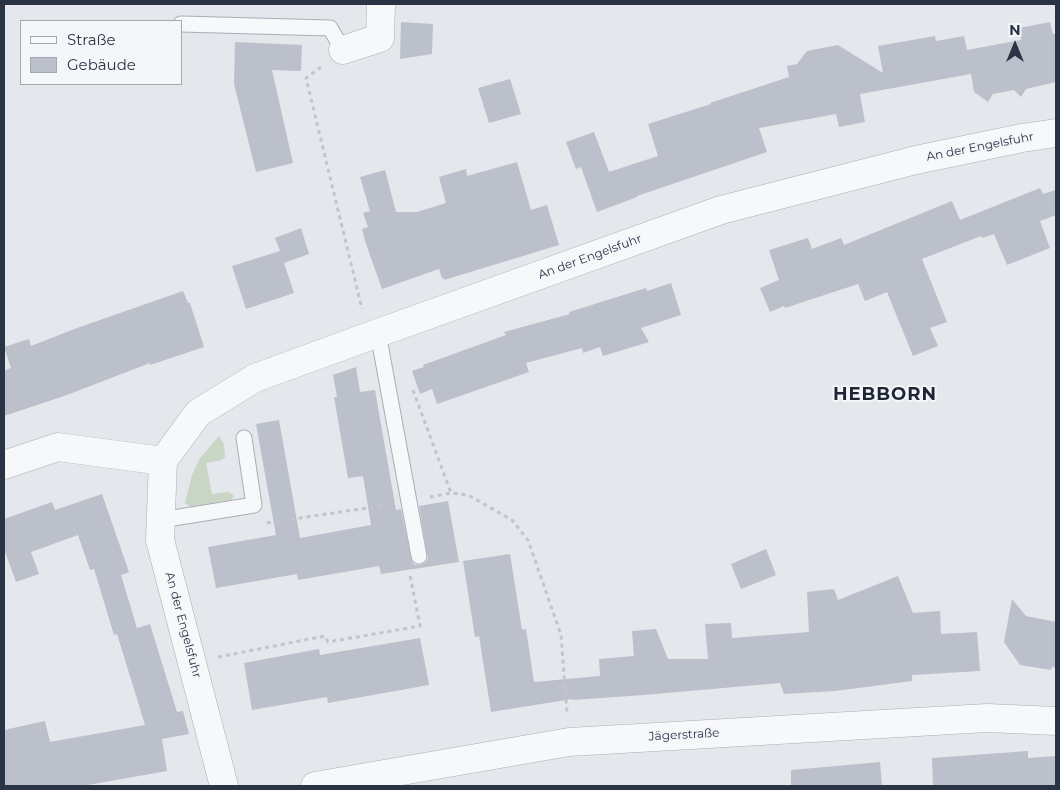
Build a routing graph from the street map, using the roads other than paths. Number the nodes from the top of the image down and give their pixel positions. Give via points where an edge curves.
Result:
1 (381, 4) edge
2 (182, 24) edge
3 (343, 50) joint
4 (1056, 133) edge
5 (378, 333) junction
6 (244, 438) dead end
7 (163, 461) junction
8 (4, 464) edge
9 (161, 520) junction
10 (419, 556) road end
11 (1056, 722) edge
12 (224, 786) edge
13 (315, 786) edge

1 - 3 street via 380,38
2 - 3 lane via 330,28
4 - 5 street, An der Engelsfuhr via 916,160 721,210
5 - 7 street, An der Engelsfuhr via 255,378 198,413
5 - 10 lane
6 - 9 lane via 254,505
7 - 8 street via 58,447
7 - 9 street, An der Engelsfuhr
9 - 12 street, An der Engelsfuhr via 160,540
11 - 13 street, Jägerstraße via 987,718 569,742

